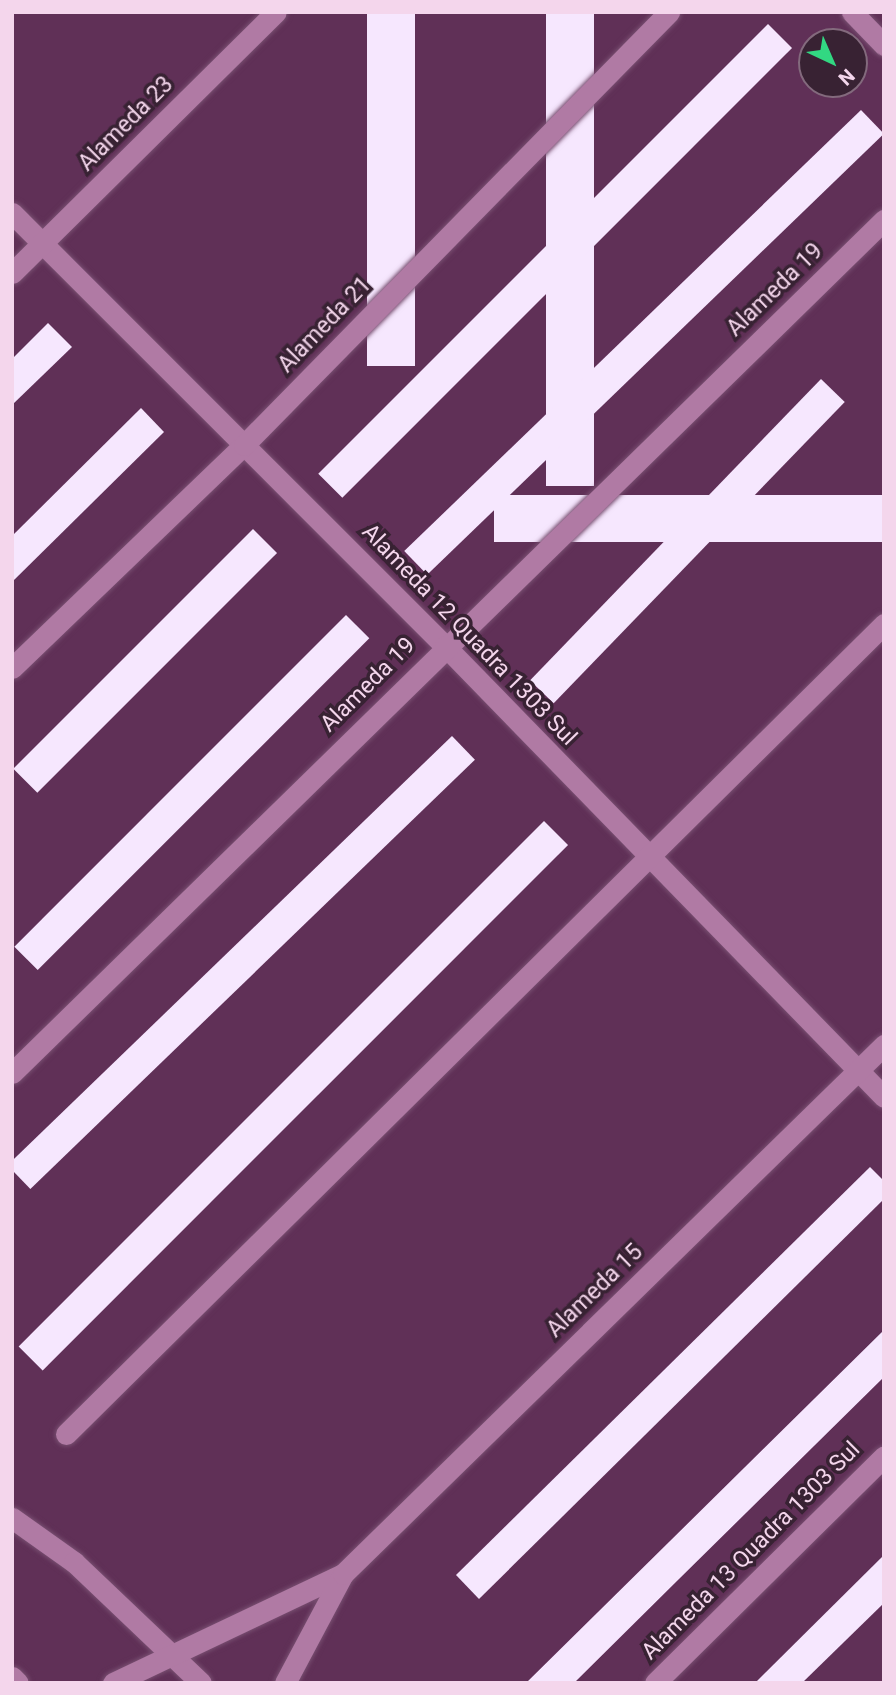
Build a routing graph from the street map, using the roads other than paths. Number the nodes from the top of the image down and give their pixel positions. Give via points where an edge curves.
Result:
1 (276, 12) edge
2 (669, 12) edge
3 (852, 12) edge
4 (884, 45) edge
5 (12, 213) edge
6 (884, 220) edge
7 (43, 244) junction
8 (12, 273) edge
9 (244, 445) junction
10 (884, 624) edge
11 (445, 646) junction
12 (12, 668) edge
13 (649, 858) junction
14 (884, 1045) edge
15 (858, 1071) junction
16 (12, 1073) edge
17 (884, 1097) edge
18 (66, 1434) dead end
19 (884, 1456) edge
20 (12, 1518) edge
21 (343, 1574) junction
22 (171, 1650) junction
23 (12, 1677) edge
24 (18, 1683) edge
25 (113, 1683) edge
26 (201, 1683) edge
27 (285, 1683) edge
28 (655, 1683) edge

1 - 7 street, Alameda 23
2 - 9 street, Alameda 21
3 - 4 street
5 - 7 street, Alameda 12 Quadra 1303 Sul
6 - 11 street, Alameda 19
7 - 8 street, Alameda 23
7 - 9 street, Alameda 12 Quadra 1303 Sul
9 - 11 street, Alameda 12 Quadra 1303 Sul
9 - 12 street, Alameda 21
10 - 13 street
11 - 13 street, Alameda 12 Quadra 1303 Sul
11 - 16 street, Alameda 19
13 - 15 street, Alameda 12 Quadra 1303 Sul
13 - 18 street
14 - 15 street, Alameda 15
15 - 17 street, Alameda 12 Quadra 1303 Sul
15 - 21 street, Alameda 15
19 - 28 street, Alameda 13 Quadra 1303 Sul
20 - 22 street via 74,1562
21 - 22 street
21 - 27 street
22 - 25 street
22 - 26 street
23 - 24 street

